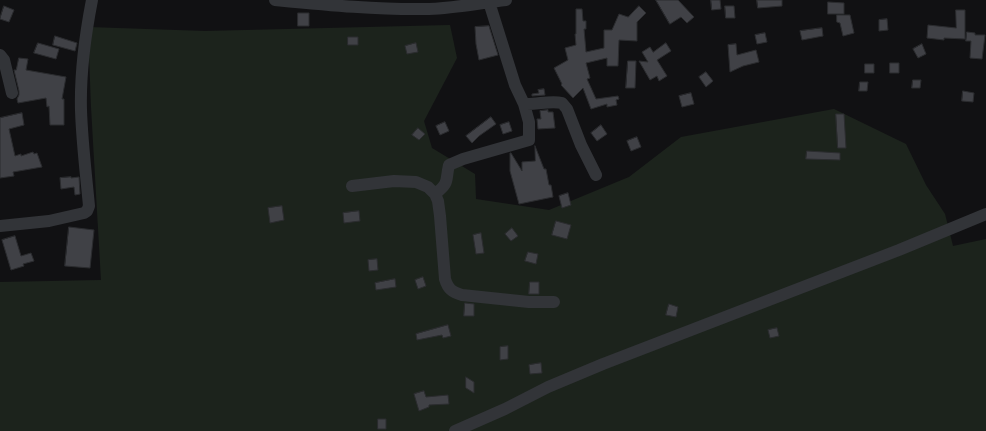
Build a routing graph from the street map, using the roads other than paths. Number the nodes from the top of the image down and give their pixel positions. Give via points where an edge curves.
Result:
1 (92, 0) edge
2 (276, 0) edge
3 (506, 0) edge
4 (489, 2) junction
5 (0, 55) edge
6 (12, 93) dead end
7 (524, 104) junction
8 (596, 175) dead end
9 (352, 186) dead end
10 (435, 194) junction
11 (986, 214) edge
12 (0, 226) edge
13 (554, 302) dead end
14 (455, 431) edge

1 - 12 street via 84,58 81,110 88,210 49,221
2 - 4 street via 374,8 430,9
3 - 4 street
4 - 7 street
5 - 6 street via 4,60
7 - 8 street via 555,101 562,103
7 - 10 street via 529,122 529,140 449,165 448,180
9 - 10 street via 394,181 416,182 428,187
10 - 13 street via 440,216 445,279 453,293 529,302
11 - 14 street via 548,386

